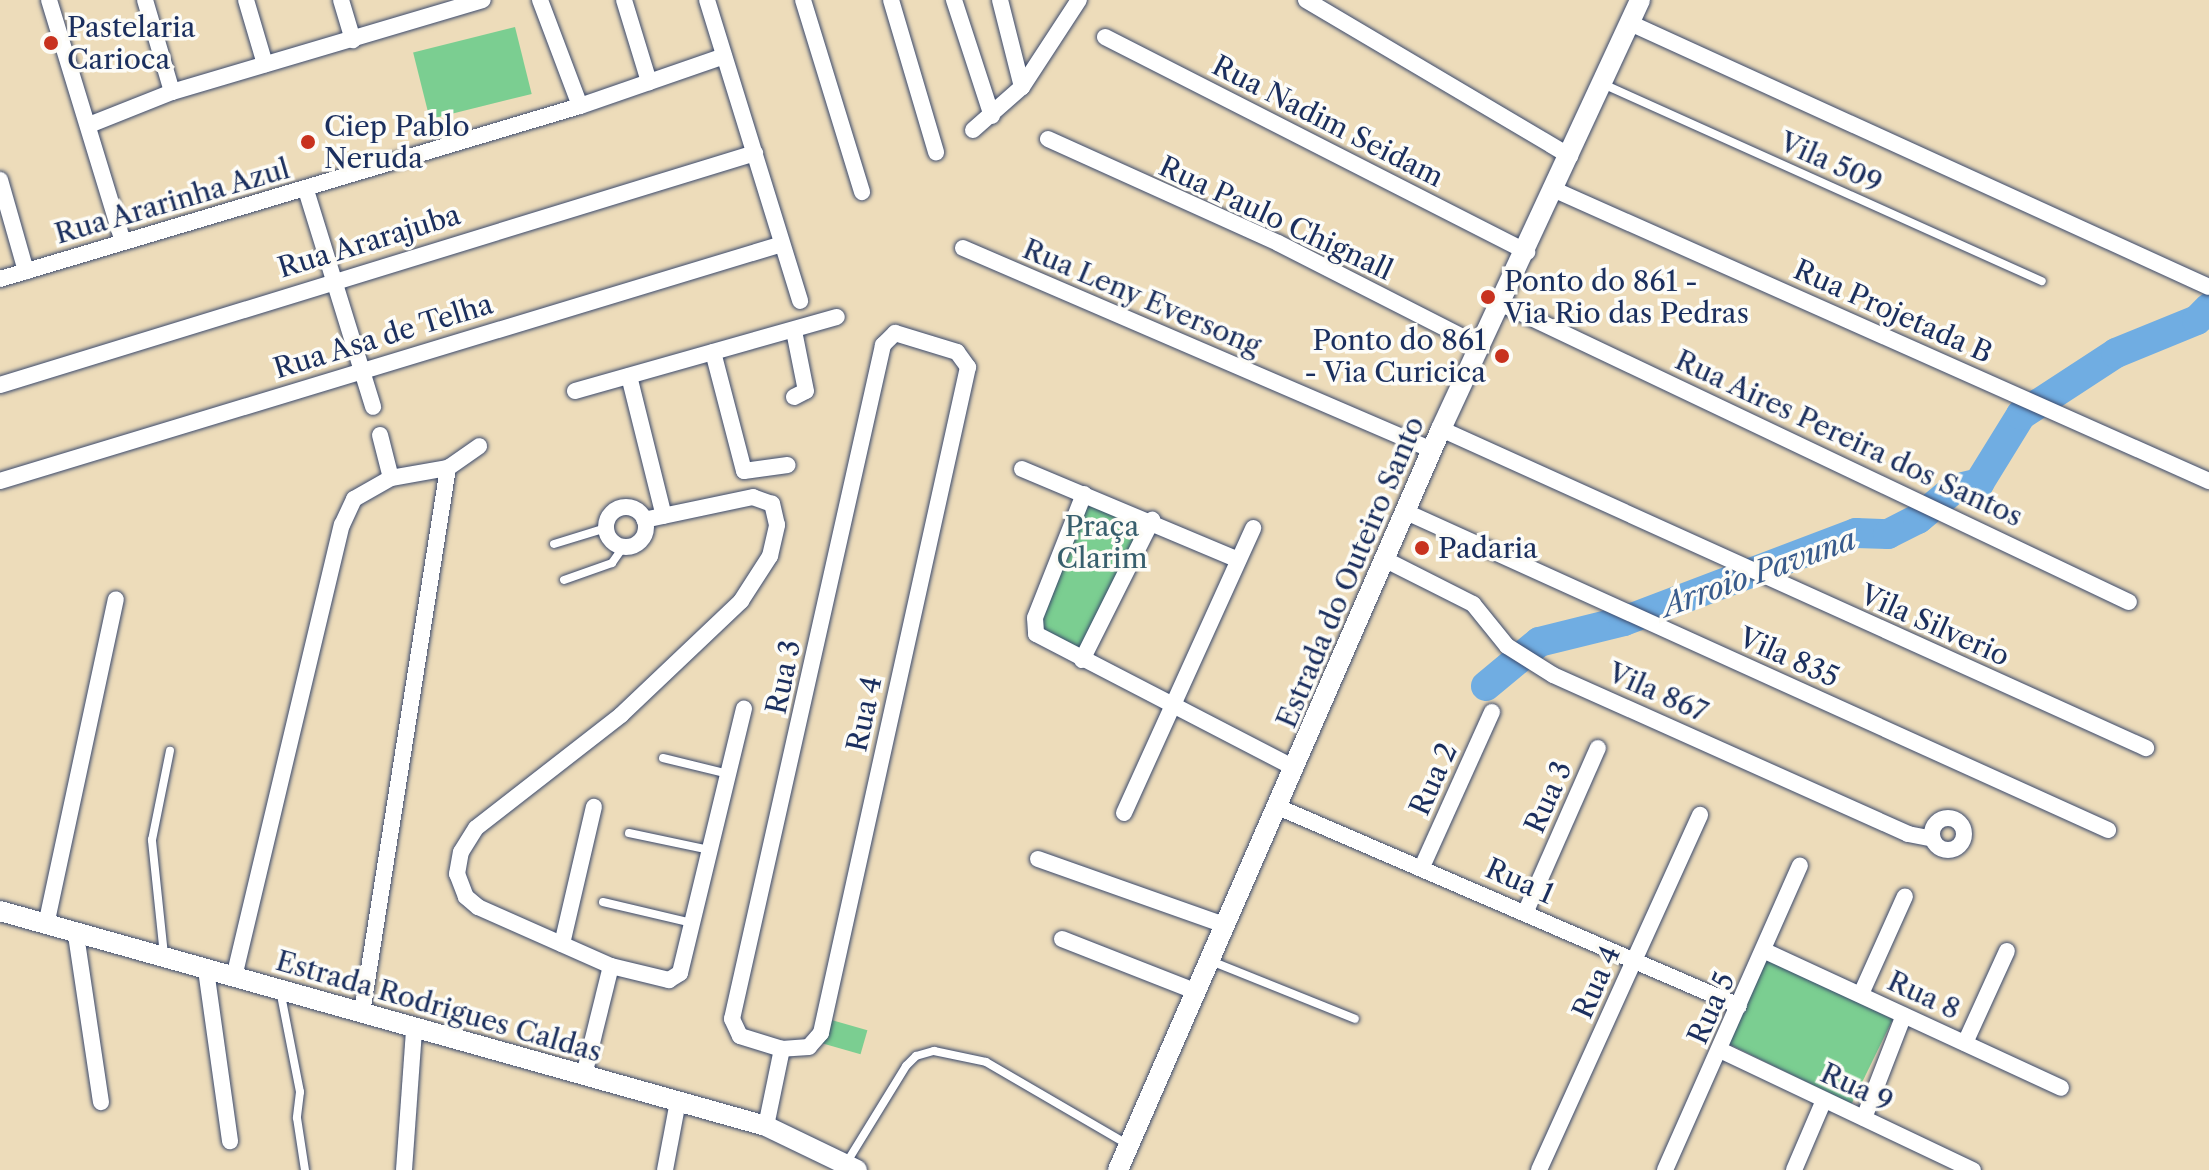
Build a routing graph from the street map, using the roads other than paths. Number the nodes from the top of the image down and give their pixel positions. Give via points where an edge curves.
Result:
1 (49, 0) edge
2 (145, 0) edge
3 (246, 0) edge
4 (341, 0) edge
5 (483, 0) edge
6 (540, 0) edge
7 (624, 0) edge
8 (707, 0) edge
9 (803, 0) edge
10 (891, 0) edge
11 (954, 0) edge
12 (1000, 0) edge
13 (1079, 0) edge
14 (1306, 0) edge
15 (442, 6) edge
16 (1632, 8) edge
17 (1105, 37) dead end
18 (353, 40) junction
19 (724, 56) junction
20 (265, 64) junction
21 (649, 82) junction
22 (1603, 84) junction
23 (1022, 87) junction
24 (172, 92) junction
25 (580, 106) junction
26 (992, 116) junction
27 (89, 125) junction
28 (973, 130) dead end
29 (1048, 139) dead end
30 (936, 152) dead end
31 (755, 153) junction
32 (1570, 156) junction
33 (0, 180) edge
34 (306, 190) junction
35 (1555, 190) junction
36 (862, 192) dead end
37 (123, 242) junction
38 (782, 244) junction
39 (963, 248) dead end
40 (1527, 252) junction
41 (26, 271) junction
42 (0, 279) edge
43 (332, 279) junction
44 (2042, 281) dead end
45 (2209, 287) edge
46 (800, 301) dead end
47 (1502, 304) junction
48 (837, 317) dead end
49 (794, 331) junction
50 (895, 333) joint
51 (1482, 347) junction
52 (713, 352) junction
53 (360, 370) junction
54 (629, 376) junction
55 (0, 385) edge
56 (575, 391) dead end
57 (794, 397) dead end
58 (373, 407) dead end
59 (1441, 429) junction
60 (380, 435) dead end
61 (479, 446) dead end
62 (1432, 450) junction
63 (788, 465) dead end
64 (448, 468) junction
65 (1022, 469) dead end
66 (391, 478) junction
67 (0, 481) edge
68 (2209, 481) edge
69 (1084, 494) junction
70 (1404, 511) junction
71 (664, 516) junction
72 (644, 520) junction
73 (1152, 520) junction
74 (606, 528) junction
75 (1253, 528) dead end
76 (554, 544) dead end
77 (623, 547) junction
78 (1236, 559) junction
79 (1384, 559) junction
80 (564, 580) dead end
81 (116, 599) dead end
82 (2129, 602) dead end
83 (1082, 660) junction
84 (1174, 704) junction
85 (744, 709) dead end
86 (1492, 712) dead end
87 (1598, 748) dead end
88 (2146, 748) dead end
89 (170, 751) dead end
90 (663, 758) dead end
91 (1295, 768) junction
92 (728, 774) junction
93 (594, 807) dead end
94 (1278, 807) junction
95 (1124, 813) dead end
96 (1700, 815) dead end
97 (2108, 830) dead end
98 (629, 833) dead end
99 (1933, 839) dead end
100 (710, 850) junction
101 (1038, 859) dead end
102 (1800, 866) dead end
103 (1422, 867) junction
104 (1905, 896) dead end
105 (603, 902) dead end
106 (0, 911) edge
107 (1526, 911) junction
108 (692, 923) junction
109 (46, 925) junction
110 (1224, 925) junction
111 (76, 935) junction
112 (1062, 939) dead end
113 (562, 944) junction
114 (1765, 951) junction
115 (2007, 951) dead end
116 (164, 959) junction
117 (1209, 959) junction
118 (1633, 962) junction
119 (611, 966) junction
120 (206, 970) junction
121 (234, 977) junction
122 (280, 990) junction
123 (1195, 991) junction
124 (1861, 994) junction
125 (1739, 1006) junction
126 (362, 1013) junction
127 (1904, 1015) junction
128 (1355, 1019) dead end
129 (414, 1030) junction
130 (1965, 1043) junction
131 (790, 1050) junction
132 (1720, 1050) junction
133 (584, 1075) junction
134 (2061, 1088) dead end
135 (1824, 1100) junction
136 (678, 1101) junction
137 (101, 1102) dead end
138 (1864, 1118) junction
139 (766, 1126) junction
140 (230, 1141) dead end
141 (1129, 1145) junction
142 (852, 1167) edge
143 (305, 1170) edge
144 (404, 1170) edge
145 (665, 1170) edge
146 (1118, 1170) edge
147 (1539, 1170) edge
148 (1665, 1170) edge
149 (1794, 1170) edge
150 (1973, 1170) edge

1 - 27 street
2 - 24 street
3 - 20 street
4 - 18 street
5 - 15 street
6 - 25 street
7 - 21 street
8 - 19 street
9 - 36 street
10 - 30 street
11 - 26 street
12 - 23 street
13 - 23 street
14 - 32 street
15 - 18 street
16 - 22 street, Estrada do Outeiro Santo
16 - 45 street
17 - 40 street, Rua Nadim Seidam
18 - 20 street
19 - 21 street, Rua Ararinha Azul
19 - 31 street
20 - 24 street
21 - 25 street, Rua Ararinha Azul
22 - 32 street, Estrada do Outeiro Santo
22 - 44 lane, Vila 509
23 - 26 street
24 - 27 street
25 - 34 street, Rua Ararinha Azul
26 - 28 street
27 - 37 street
29 - 51 street, Rua Paulo Chignall via 1278,243
31 - 38 street
31 - 43 street, Rua Ararajuba
32 - 35 street, Estrada do Outeiro Santo
33 - 41 street
34 - 37 street, Rua Ararinha Azul
34 - 43 street
35 - 40 street, Estrada do Outeiro Santo
35 - 68 street, Rua Projetada B
37 - 41 street, Rua Ararinha Azul
38 - 46 street
38 - 53 street, Rua Asa de Telha
39 - 62 street, Rua Leny Eversong
40 - 47 street, Estrada do Outeiro Santo
41 - 42 street, Rua Ararinha Azul
43 - 53 street
43 - 55 street, Rua Ararajuba
47 - 51 street, Estrada do Outeiro Santo
47 - 82 street, Rua Aires Pereira dos Santos
48 - 49 street
49 - 52 street
49 - 57 street via 806,391
50 - 131 street, Rua 3 via 883,345 732,1019 740,1036
50 - 131 street, Rua 4 via 962,355 966,375 844,946 821,1033
51 - 59 street, Estrada do Outeiro Santo
52 - 54 street
52 - 63 street via 744,471
53 - 58 street
53 - 67 street, Rua Asa de Telha
54 - 56 street
54 - 71 street
59 - 62 street, Estrada do Outeiro Santo
59 - 88 street, Vila Silverio
60 - 66 street
61 - 64 street
62 - 70 street, Estrada do Outeiro Santo
64 - 66 street
64 - 126 street
65 - 69 street
66 - 121 street via 354,499 342,525
69 - 73 street
69 - 83 street via 1034,629 1040,639
70 - 79 street, Estrada do Outeiro Santo
70 - 97 street, Vila 835
71 - 72 street
71 - 113 street via 764,498 777,513 770,556 741,601 697,649 621,715 500,806 476,828 461,852 457,874 466,897
72 - 74 street via 635,509 621,508 610,515
72 - 77 street via 642,539
73 - 78 street
73 - 83 street
74 - 76 lane
74 - 77 street via 611,541
75 - 78 street
77 - 80 lane via 612,563
78 - 84 street
79 - 91 street, Estrada do Outeiro Santo
79 - 99 street, Vila 867 via 1473,604 1507,646 1530,663 1908,834
81 - 109 street
83 - 84 street
84 - 91 street
84 - 95 street
85 - 92 street
86 - 103 street, Rua 2
87 - 107 street, Rua 3
89 - 116 lane via 152,840
90 - 92 lane
91 - 94 street, Estrada do Outeiro Santo
92 - 100 street
93 - 113 street
94 - 103 street, Rua 1
94 - 110 street, Estrada do Outeiro Santo
96 - 118 street, Rua 4
98 - 100 lane
100 - 108 street
101 - 110 street
102 - 114 street, Rua 5
103 - 107 street, Rua 1
104 - 124 street
105 - 108 lane
106 - 109 street, Estrada Rodrigues Caldas
107 - 118 street, Rua 1
108 - 119 street via 675,978
109 - 111 street, Estrada Rodrigues Caldas
110 - 117 street, Estrada do Outeiro Santo
111 - 116 street, Estrada Rodrigues Caldas
111 - 137 street
112 - 123 street
113 - 119 street
114 - 124 street, Rua 8
114 - 125 street, Rua 5
115 - 130 street
116 - 120 street, Estrada Rodrigues Caldas
117 - 123 street, Estrada do Outeiro Santo
117 - 128 lane
118 - 125 street, Rua 1
118 - 147 street, Rua 4
119 - 133 street
120 - 121 street, Estrada Rodrigues Caldas
120 - 140 street
121 - 122 street, Estrada Rodrigues Caldas
122 - 126 street, Estrada Rodrigues Caldas
122 - 143 lane via 300,1092 297,1118
123 - 141 street, Estrada do Outeiro Santo
124 - 127 street, Rua 8
125 - 132 street, Rua 5
126 - 129 street, Estrada Rodrigues Caldas
127 - 130 street, Rua 8
127 - 138 street
129 - 133 street, Estrada Rodrigues Caldas
129 - 144 street
130 - 134 street, Rua 8
131 - 139 street
132 - 135 street, Rua 9
132 - 148 street, Rua 5
133 - 136 street, Estrada Rodrigues Caldas
135 - 138 street, Rua 9
135 - 149 street
136 - 139 street, Estrada Rodrigues Caldas
136 - 145 street
138 - 150 street, Rua 9
139 - 142 street, Estrada Rodrigues Caldas
141 - 142 lane via 986,1062 934,1051 916,1056 906,1066
141 - 146 street, Estrada do Outeiro Santo

